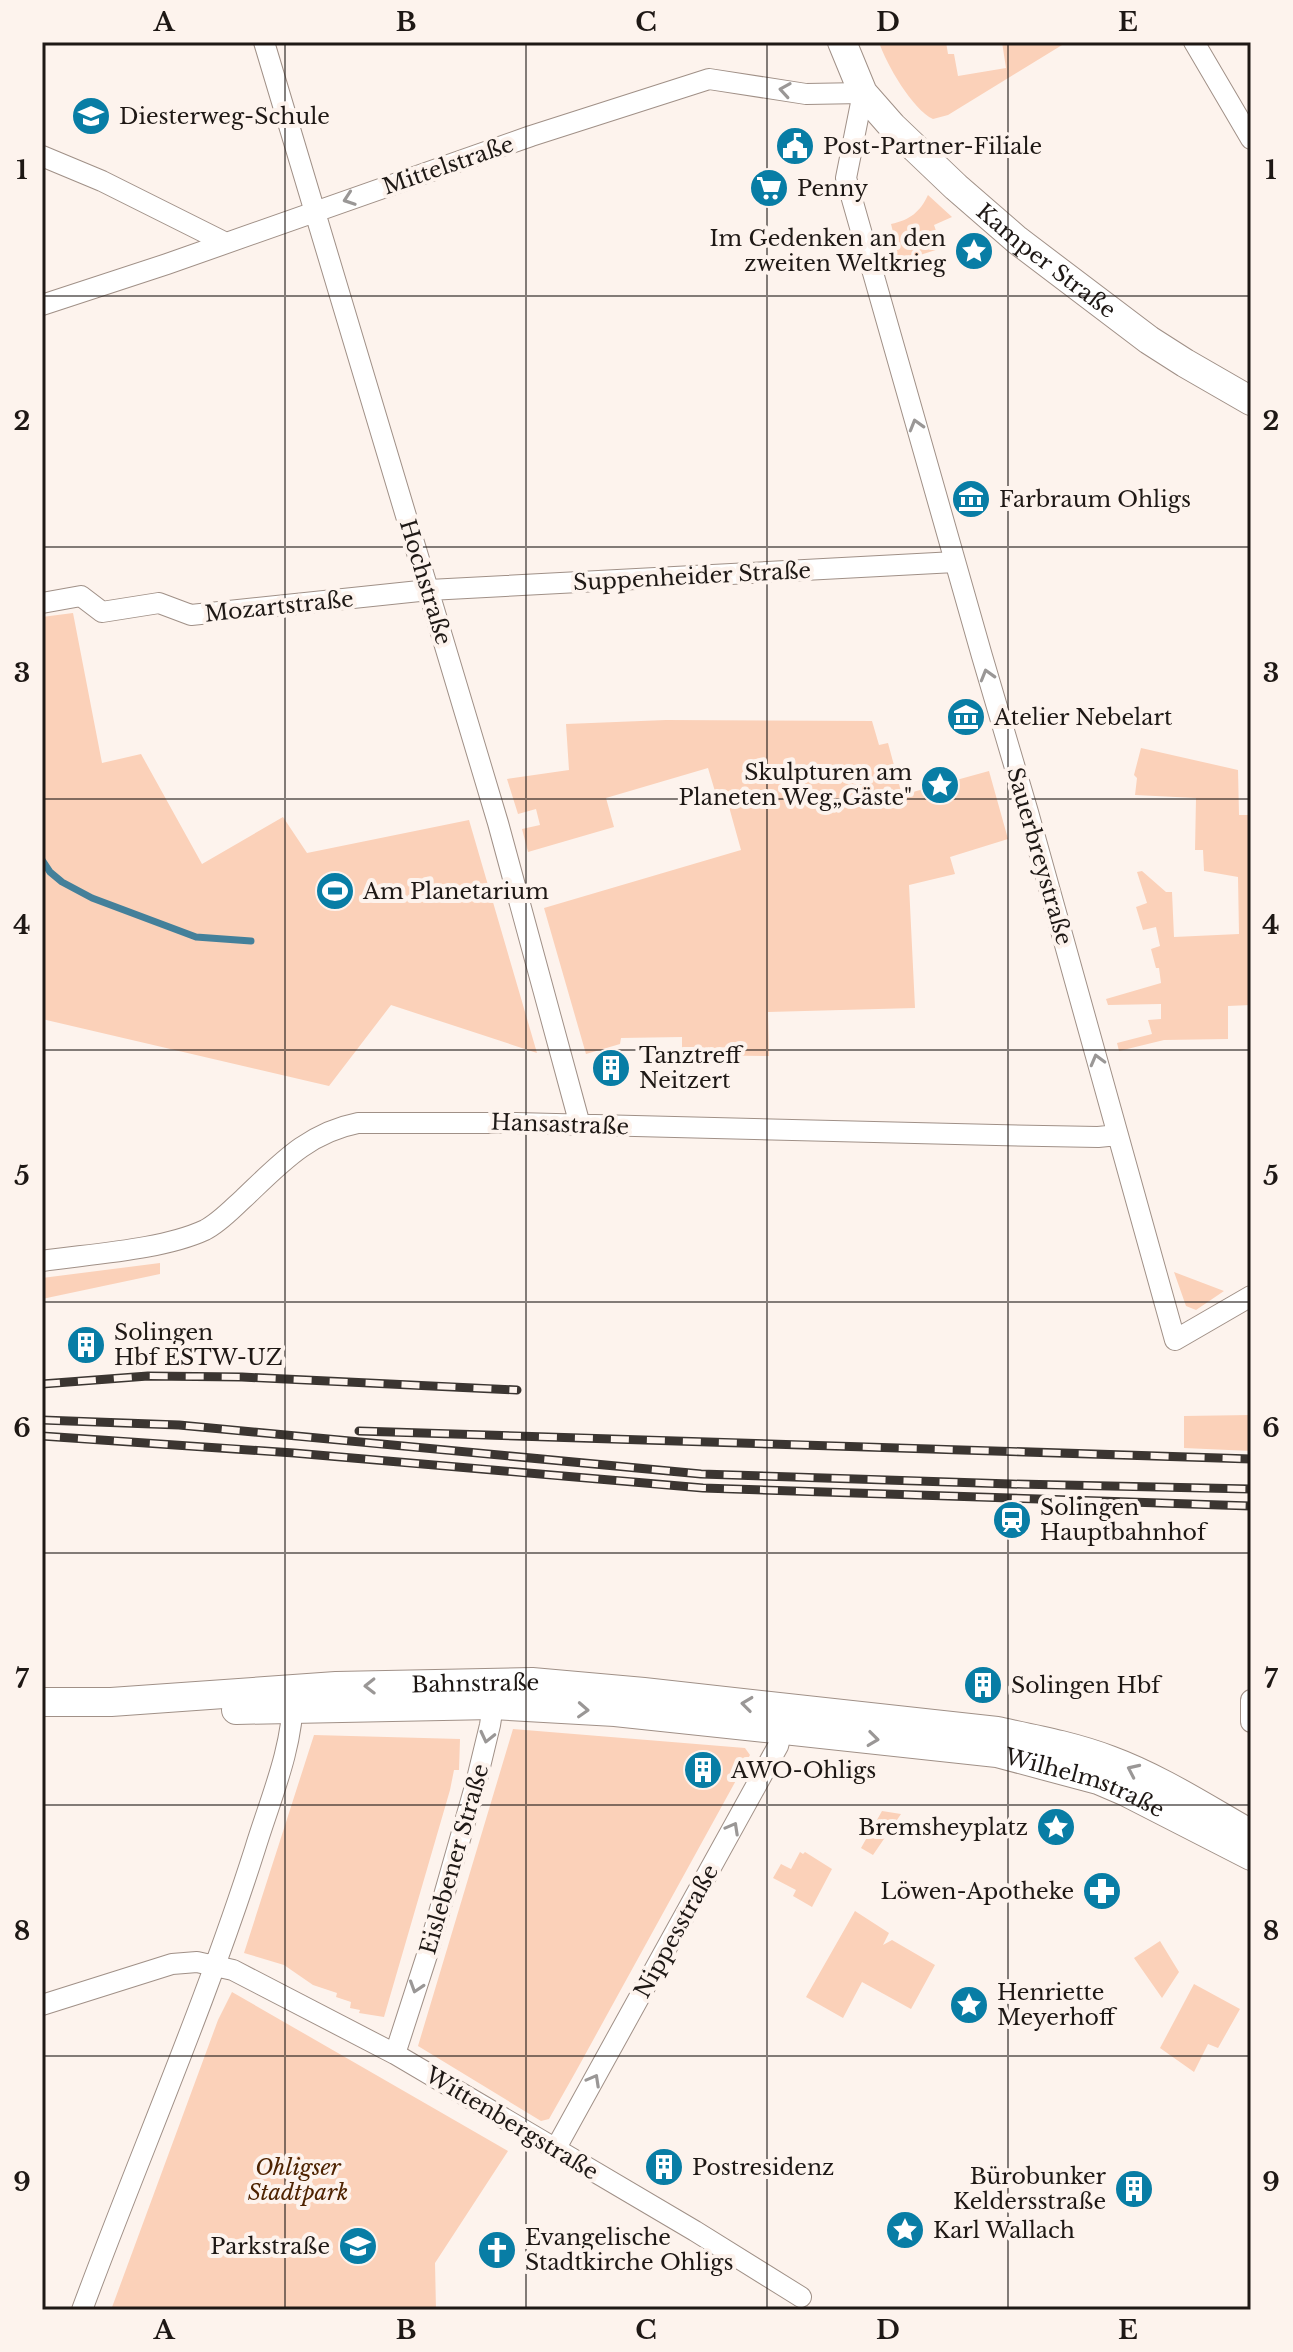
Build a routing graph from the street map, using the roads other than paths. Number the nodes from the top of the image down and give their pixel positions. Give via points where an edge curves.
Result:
1 (264, 42) edge
2 (842, 42) edge
3 (1194, 42) edge
4 (863, 93) junction
5 (1251, 139) edge
6 (42, 156) edge
7 (313, 211) junction
8 (224, 242) junction
9 (42, 305) edge
10 (1251, 401) edge
11 (955, 562) junction
12 (429, 590) junction
13 (42, 603) edge
14 (580, 1125) junction
15 (1118, 1135) junction
16 (42, 1261) edge
17 (1251, 1296) edge
18 (532, 1682) junction
19 (293, 1698) junction
20 (1251, 1700) edge
21 (42, 1702) edge
22 (493, 1705) junction
23 (42, 1716) edge
24 (784, 1719) junction
25 (1251, 1722) edge
26 (907, 1733) junction
27 (1251, 1834) edge
28 (1251, 1856) edge
29 (216, 1966) junction
30 (42, 2005) edge
31 (395, 2054) junction
32 (556, 2148) junction
33 (801, 2297) dead end
34 (82, 2310) edge

1 - 7 street, Hochstraße
2 - 4 street
3 - 5 street
4 -> 7 street, Mittelstraße via 806,94 709,79
4 - 10 street, Kamper Straße via 919,153 1017,240 1149,340
11 -> 4 street, Sauerbreystraße via 846,178
6 - 8 street
7 - 8 street, Mittelstraße
7 - 12 street, Hochstraße
8 - 9 street, Mittelstraße
11 - 12 street, Suppenheider Straße
15 -> 11 street, Sauerbreystraße
12 - 13 street, Mozartstraße via 191,615 159,603 102,612 81,596
12 - 14 street, Hochstraße
14 - 15 street, Hansastraße
14 - 16 street, Hansastraße via 385,1121 336,1127 291,1153 206,1230 163,1243
15 - 17 street, Sauerbreystraße via 1175,1340
18 -> 19 street, Bahnstraße
18 - 22 street
24 -> 18 street, Bahnstraße via 644,1692
19 - 21 street, Bahnstraße
19 - 22 street, Bahnstraße
19 - 23 street, Bahnstraße
19 - 29 street via 286,1750
20 - 25 street
22 -> 24 street, Bahnstraße
22 -> 31 street, Eislebener Straße via 472,1796
24 - 26 street, Bahnstraße
32 -> 24 street, Nippesstraße via 778,1746
27 -> 26 street, Wilhelmstraße via 1137,1772 1054,1743 997,1731
26 - 28 street, Wilhelmstraße via 1098,1780
29 - 30 street, Wittenbergstraße via 172,1964
29 - 31 street, Wittenbergstraße
29 - 34 street
31 - 32 street, Wittenbergstraße
32 - 33 street, Wittenbergstraße

